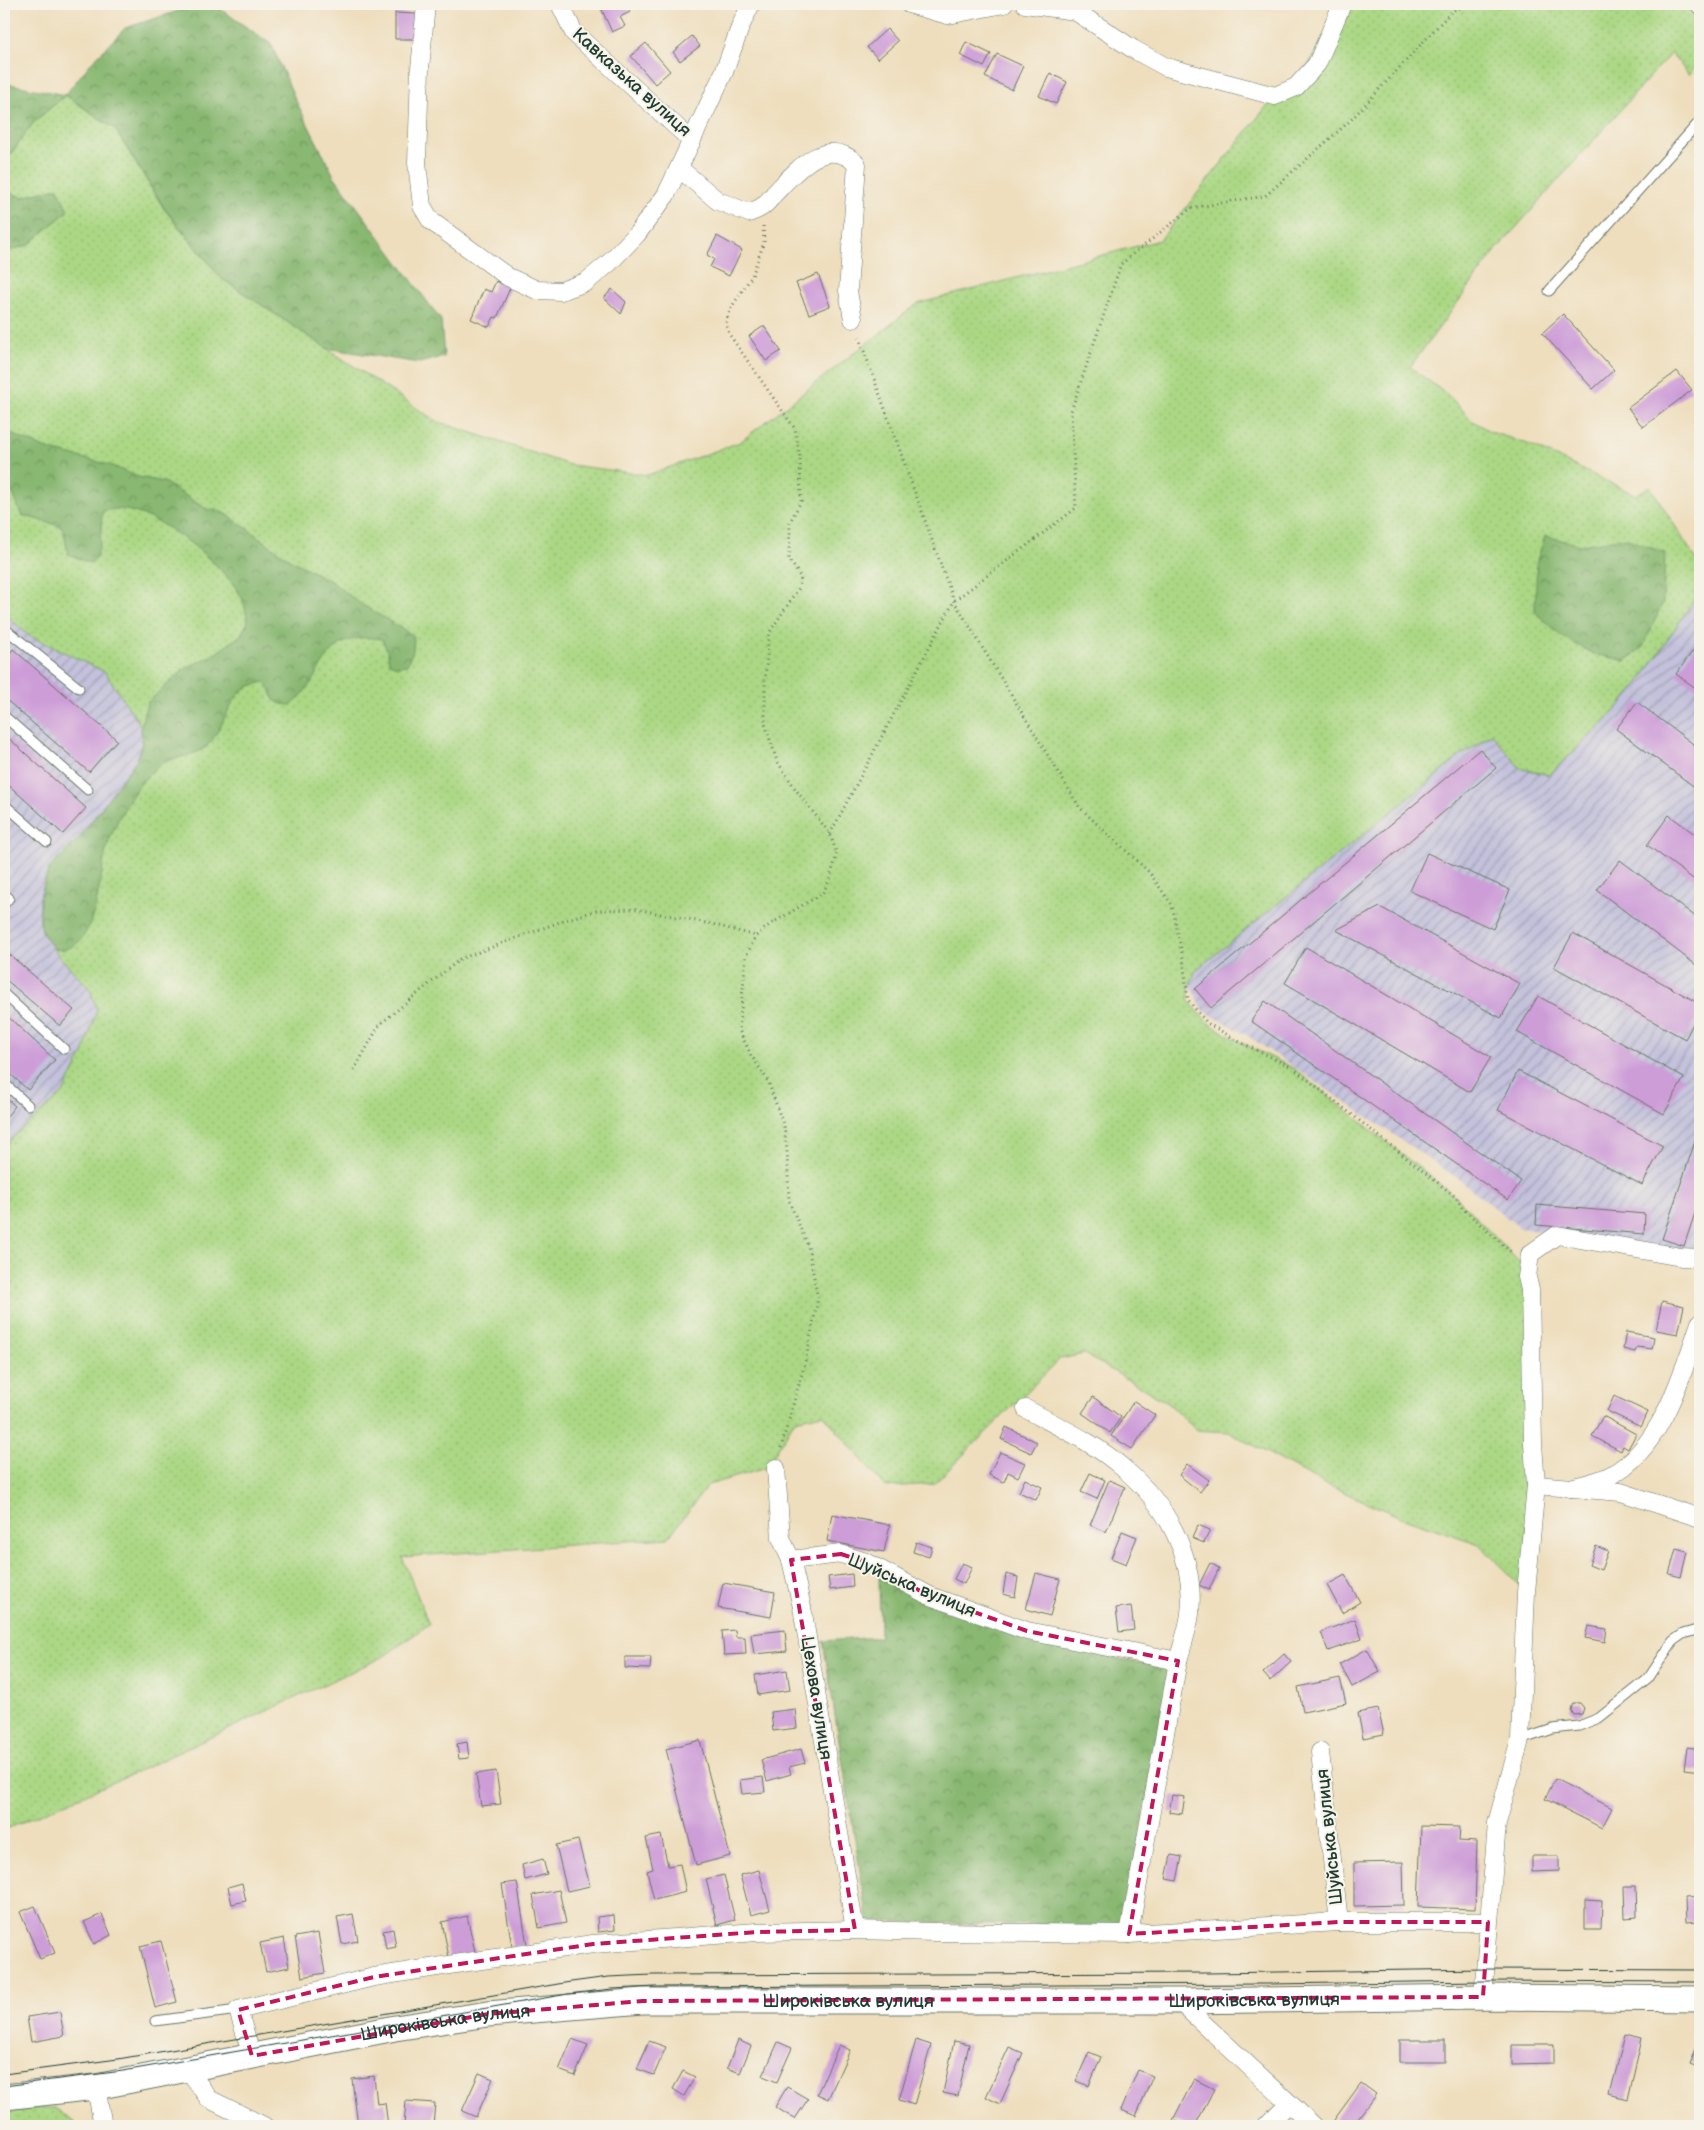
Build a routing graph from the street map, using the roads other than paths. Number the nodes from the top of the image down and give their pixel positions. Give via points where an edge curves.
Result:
1 (426, 4) edge
2 (560, 4) edge
3 (751, 4) edge
4 (909, 4) edge
5 (1004, 4) edge
6 (1025, 4) edge
7 (1342, 4) edge
8 (1700, 120) edge
9 (692, 141) junction
10 (680, 169) junction
11 (1549, 291) dead end
12 (853, 319) road end
13 (4, 628) edge
14 (79, 688) dead end
15 (4, 716) edge
16 (88, 790) dead end
17 (4, 804) edge
18 (47, 842) dead end
19 (4, 894) edge
20 (4, 904) edge
21 (4, 994) edge
22 (64, 1048) dead end
23 (4, 1083) edge
24 (28, 1105) dead end
25 (1700, 1258) edge
26 (1700, 1323) edge
27 (1026, 1408) dead end
28 (776, 1468) road end
29 (1536, 1485) junction
30 (1571, 1488) junction
31 (1700, 1518) edge
32 (791, 1560) junction
33 (1700, 1629) edge
34 (1178, 1662) junction
35 (1520, 1740) junction
36 (1320, 1752) dead end
37 (1339, 1922) junction
38 (1488, 1922) junction
39 (855, 1930) junction
40 (1129, 1934) junction
41 (1483, 1998) junction
42 (1700, 1999) edge
43 (1179, 2001) junction
44 (238, 2010) junction
45 (155, 2021) dead end
46 (252, 2056) junction
47 (188, 2069) junction
48 (96, 2087) junction
49 (4, 2097) edge
50 (1289, 2103) junction
51 (103, 2126) edge
52 (264, 2126) edge
53 (1266, 2126) edge
54 (1314, 2126) edge

1 - 10 street via 418,144 422,206 431,221 508,277 537,290 561,291 586,282 637,234 666,195
2 - 9 street, Кавказька вулиця via 574,33
3 - 9 street, Кавказька вулиця
4 - 5 street via 948,15
6 - 7 street via 1075,11 1166,67 1275,96 1296,87 1317,64
8 - 11 lane
9 - 10 street
10 - 12 street via 718,201 749,213 761,208 808,162 823,153 839,152 849,156 857,164 848,291
13 - 14 lane
15 - 16 lane
17 - 18 lane
19 - 20 lane via 9,898
21 - 22 lane
23 - 24 lane
25 - 29 street via 1557,1235 1530,1254 1527,1277
26 - 30 street via 1677,1388 1656,1430 1632,1461 1610,1476
27 - 34 street via 1089,1443 1124,1468 1168,1518 1184,1552 1190,1581 1190,1614
28 - 32 street, Цехова вулиця via 781,1538
29 - 30 street
29 - 35 street via 1526,1592
30 - 31 street via 1621,1492
32 - 34 street, Шуйська вулиця via 840,1554 866,1562 930,1596 1028,1631
32 - 39 street, Цехова вулиця via 802,1607
33 - 35 lane via 1673,1641 1648,1679 1599,1718
34 - 40 street
35 - 38 street via 1496,1823
36 - 37 street, Шуйська вулиця
37 - 38 street
37 - 40 street
38 - 41 street
39 - 40 street
39 - 44 street via 757,1932 593,1944 374,1977
41 - 42 main road, Широківська вулиця
41 - 43 main road, Широківська вулиця
43 - 46 main road, Широківська вулиця via 643,2001 488,2014 395,2028
43 - 50 street
44 - 45 lane
44 - 46 street
46 - 47 main road, Широківська вулиця
47 - 48 main road, Широківська вулиця
47 - 52 street via 209,2099
48 - 49 main road, Широківська вулиця
48 - 51 street
50 - 53 street
50 - 54 street

